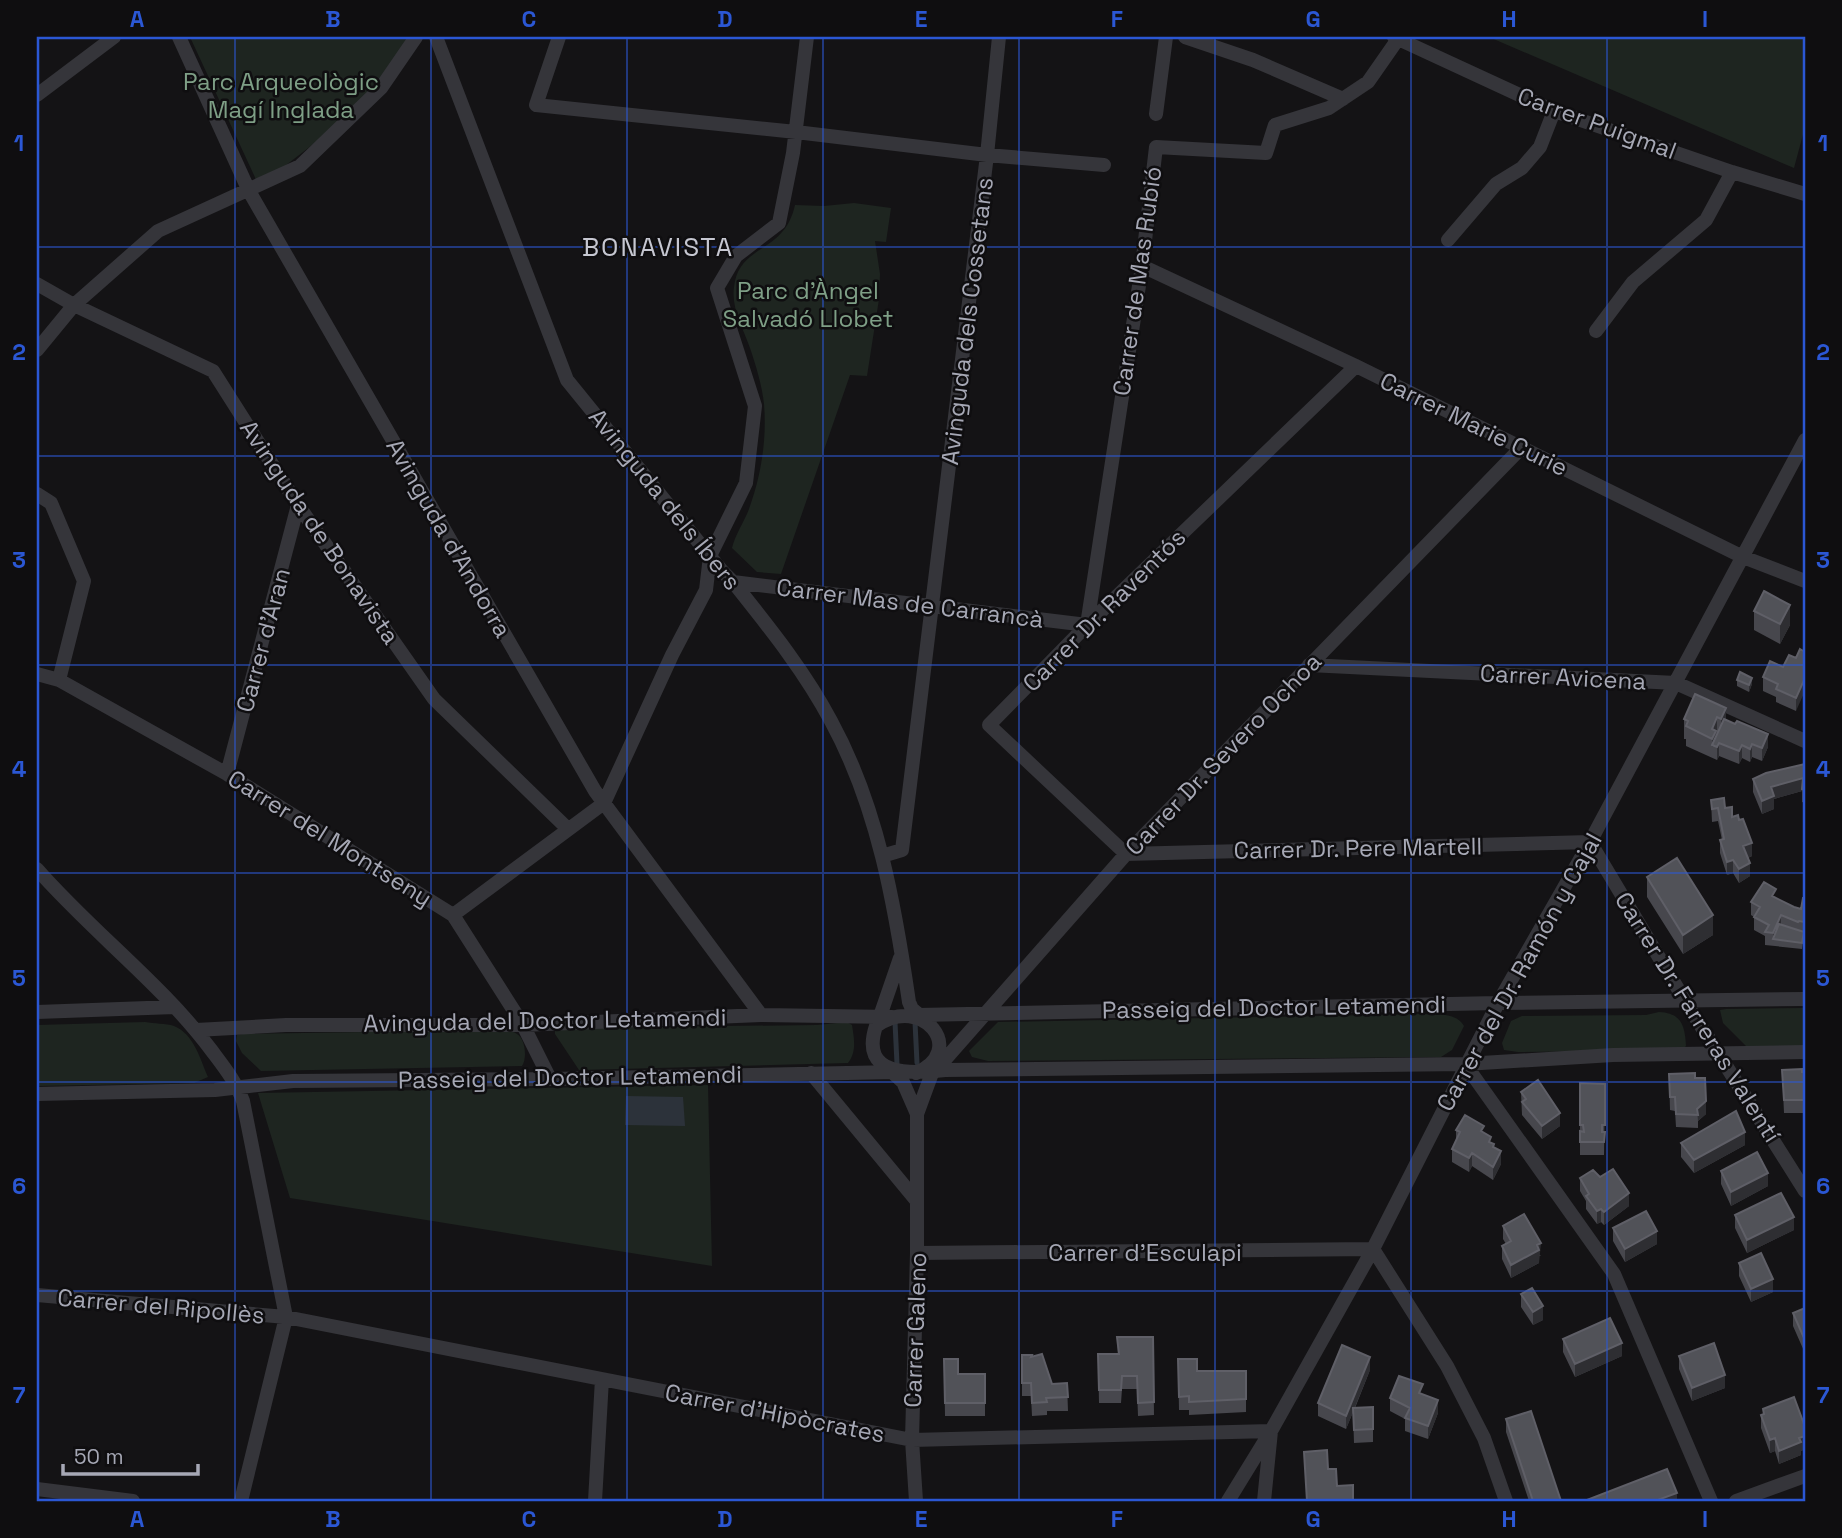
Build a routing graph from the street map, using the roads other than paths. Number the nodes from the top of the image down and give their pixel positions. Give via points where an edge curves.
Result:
1 (114, 37) edge
2 (179, 37) edge
3 (416, 37) edge
4 (436, 37) edge
5 (559, 37) edge
6 (807, 37) edge
7 (999, 37) edge
8 (1166, 37) edge
9 (1185, 37) edge
10 (1396, 38) edge
11 (37, 95) edge
12 (1343, 99) junction
13 (1554, 111) junction
14 (1156, 114) dead end
15 (796, 132) junction
16 (987, 155) junction
17 (1104, 165) dead end
18 (1732, 172) junction
19 (249, 191) junction
20 (1805, 194) edge
21 (1448, 240) dead end
22 (1142, 266) junction
23 (37, 284) edge
24 (75, 305) junction
25 (1596, 331) dead end
26 (37, 350) edge
27 (1356, 366) junction
28 (1805, 440) edge
29 (1522, 447) junction
30 (37, 494) edge
31 (298, 505) junction
32 (710, 556) junction
33 (1743, 557) junction
34 (1805, 581) edge
35 (733, 582) junction
36 (933, 606) junction
37 (1087, 625) junction
38 (1309, 665) junction
39 (37, 674) edge
40 (59, 680) junction
41 (1676, 683) junction
42 (1805, 741) edge
43 (227, 774) junction
44 (604, 803) junction
45 (568, 829) junction
46 (1590, 842) junction
47 (1126, 855) junction
48 (882, 856) junction
49 (37, 869) edge
50 (453, 915) junction
51 (902, 954) junction
52 (1684, 999) junction
53 (1805, 999) edge
54 (1498, 1003) junction
55 (176, 1007) junction
56 (37, 1012) edge
57 (988, 1012) junction
58 (761, 1014) junction
59 (920, 1018) junction
60 (883, 1020) junction
61 (523, 1025) junction
62 (196, 1030) junction
63 (939, 1050) junction
64 (1805, 1052) edge
65 (1720, 1053) junction
66 (1465, 1064) junction
67 (899, 1071) junction
68 (934, 1072) junction
69 (811, 1073) junction
70 (550, 1079) junction
71 (238, 1087) junction
72 (37, 1094) edge
73 (916, 1115) junction
74 (1805, 1191) edge
75 (916, 1200) junction
76 (1373, 1249) junction
77 (918, 1253) junction
78 (37, 1294) edge
79 (286, 1317) junction
80 (602, 1379) junction
81 (1271, 1431) junction
82 (912, 1440) junction
83 (1805, 1476) edge
84 (37, 1489) edge
85 (134, 1501) edge
86 (241, 1501) edge
87 (594, 1501) edge
88 (916, 1501) edge
89 (1228, 1501) edge
90 (1264, 1501) edge
91 (1506, 1501) edge
92 (1711, 1501) edge
93 (1736, 1501) edge

1 - 11 street
2 - 19 street, Avinguda d'Andorra
3 - 19 street via 381,88 300,166
4 - 32 street, Avinguda dels Íbers via 567,380
5 - 15 street via 536,105
6 - 15 street
7 - 16 street, Avinguda dels Cossetans
8 - 14 street
9 - 12 street
10 - 12 street, Carrer de Mas Rubió via 1368,82
10 - 13 street, Carrer Puigmal
12 - 22 street, Carrer de Mas Rubió via 1275,125 1266,153 1156,147
13 - 18 street, Carrer Puigmal
13 - 21 street via 1540,147 1522,168 1496,184
15 - 16 street
15 - 32 street via 779,223 736,256 717,288 755,406 747,483
16 - 17 street
16 - 36 street, Avinguda dels Cossetans
18 - 20 street, Carrer Puigmal
18 - 25 street via 1706,219 1633,282
19 - 24 street via 158,231
19 - 44 street, Avinguda d'Andorra
22 - 27 street, Carrer Marie Curie
22 - 37 street, Carrer de Mas Rubió
23 - 24 street, Avinguda de Bonavista
24 - 26 street
24 - 31 street, Avinguda de Bonavista via 213,371
27 - 29 street, Carrer Marie Curie
27 - 37 street, Carrer Dr. Raventós
28 - 33 street, Carrer del Dr. Ramón y Cajal
29 - 33 street, Carrer Marie Curie
29 - 38 street, Carrer Dr. Severo Ochoa
30 - 40 street via 51,503 85,581
31 - 43 street, Carrer d'Aran
31 - 45 street, Avinguda de Bonavista via 434,699
32 - 35 street, Avinguda dels Íbers
32 - 44 street via 706,590
33 - 34 street, Carrer Marie Curie
33 - 41 street, Carrer del Dr. Ramón y Cajal
35 - 36 street, Carrer Mas de Carrancà
35 - 48 street, Avinguda dels Íbers via 793,658 832,721 853,767
36 - 37 street, Carrer Mas de Carrancà
36 - 48 street, Avinguda dels Cossetans via 902,850
37 - 47 street, Carrer Dr. Raventós via 989,725
38 - 41 street, Carrer Avicena
38 - 47 street, Carrer Dr. Severo Ochoa
39 - 40 street, Carrer del Montseny
40 - 43 street, Carrer del Montseny
41 - 42 street, Carrer Avicena
41 - 46 street, Carrer del Dr. Ramón y Cajal
43 - 50 street, Carrer del Montseny
44 - 45 street
44 - 58 street, Avinguda d'Andorra
45 - 50 street
46 - 47 street, Carrer Dr. Pere Martell
46 - 52 street, Carrer Dr. Farreras Valentí
46 - 54 street, Carrer del Dr. Ramón y Cajal
47 - 57 street, Carrer Dr. Severo Ochoa
48 - 51 street, Avinguda dels Íbers
49 - 55 street
50 - 61 street, Carrer del Montseny
51 - 59 street, Avinguda dels Íbers via 909,1002
51 - 60 street
52 - 53 street, Passeig del Doctor Letamendi
52 - 54 street, Passeig del Doctor Letamendi
52 - 65 street, Carrer Dr. Farreras Valentí
54 - 57 street, Passeig del Doctor Letamendi
54 - 66 street, Carrer del Dr. Ramón y Cajal
55 - 56 street
55 - 62 street
57 - 59 street, Passeig del Doctor Letamendi
57 - 68 street, Carrer Dr. Severo Ochoa
58 - 60 street, Avinguda del Doctor Letamendi
58 - 61 street, Avinguda del Doctor Letamendi
59 - 60 street
59 - 63 street via 939,1040
60 - 67 street via 872,1049 878,1061
61 - 62 street, Avinguda del Doctor Letamendi via 286,1025
61 - 70 street, Carrer del Montseny
62 - 71 street
63 - 67 street via 926,1068
63 - 68 street, Carrer Galeno
64 - 65 street, Passeig del Doctor Letamendi
65 - 66 street, Passeig del Doctor Letamendi
65 - 74 street, Carrer Dr. Farreras Valentí
66 - 68 street, Passeig del Doctor Letamendi
66 - 76 street, Carrer del Dr. Ramón y Cajal
66 - 92 street via 1614,1274
67 - 68 street, Passeig del Doctor Letamendi
67 - 69 street, Passeig del Doctor Letamendi
67 - 73 street, Carrer Galeno
68 - 73 street, Carrer Galeno
69 - 70 street, Passeig del Doctor Letamendi
69 - 75 street
70 - 71 street, Passeig del Doctor Letamendi via 293,1081
71 - 72 street, Passeig del Doctor Letamendi
71 - 79 street
73 - 75 street, Carrer Galeno
75 - 77 street, Carrer Galeno
76 - 77 street, Carrer d'Esculapi
76 - 81 street, Carrer del Dr. Ramón y Cajal
76 - 91 street via 1453,1378 1484,1438
77 - 82 street, Carrer Galeno
78 - 79 street, Carrer del Ripollès
79 - 80 street, Carrer d'Hipòcrates
79 - 86 street
80 - 82 street, Carrer d'Hipòcrates
80 - 87 street
81 - 82 street, Carrer d'Hipòcrates
81 - 89 street, Carrer del Dr. Ramón y Cajal
81 - 90 street
82 - 88 street, Carrer Galeno
83 - 93 street
84 - 85 street

